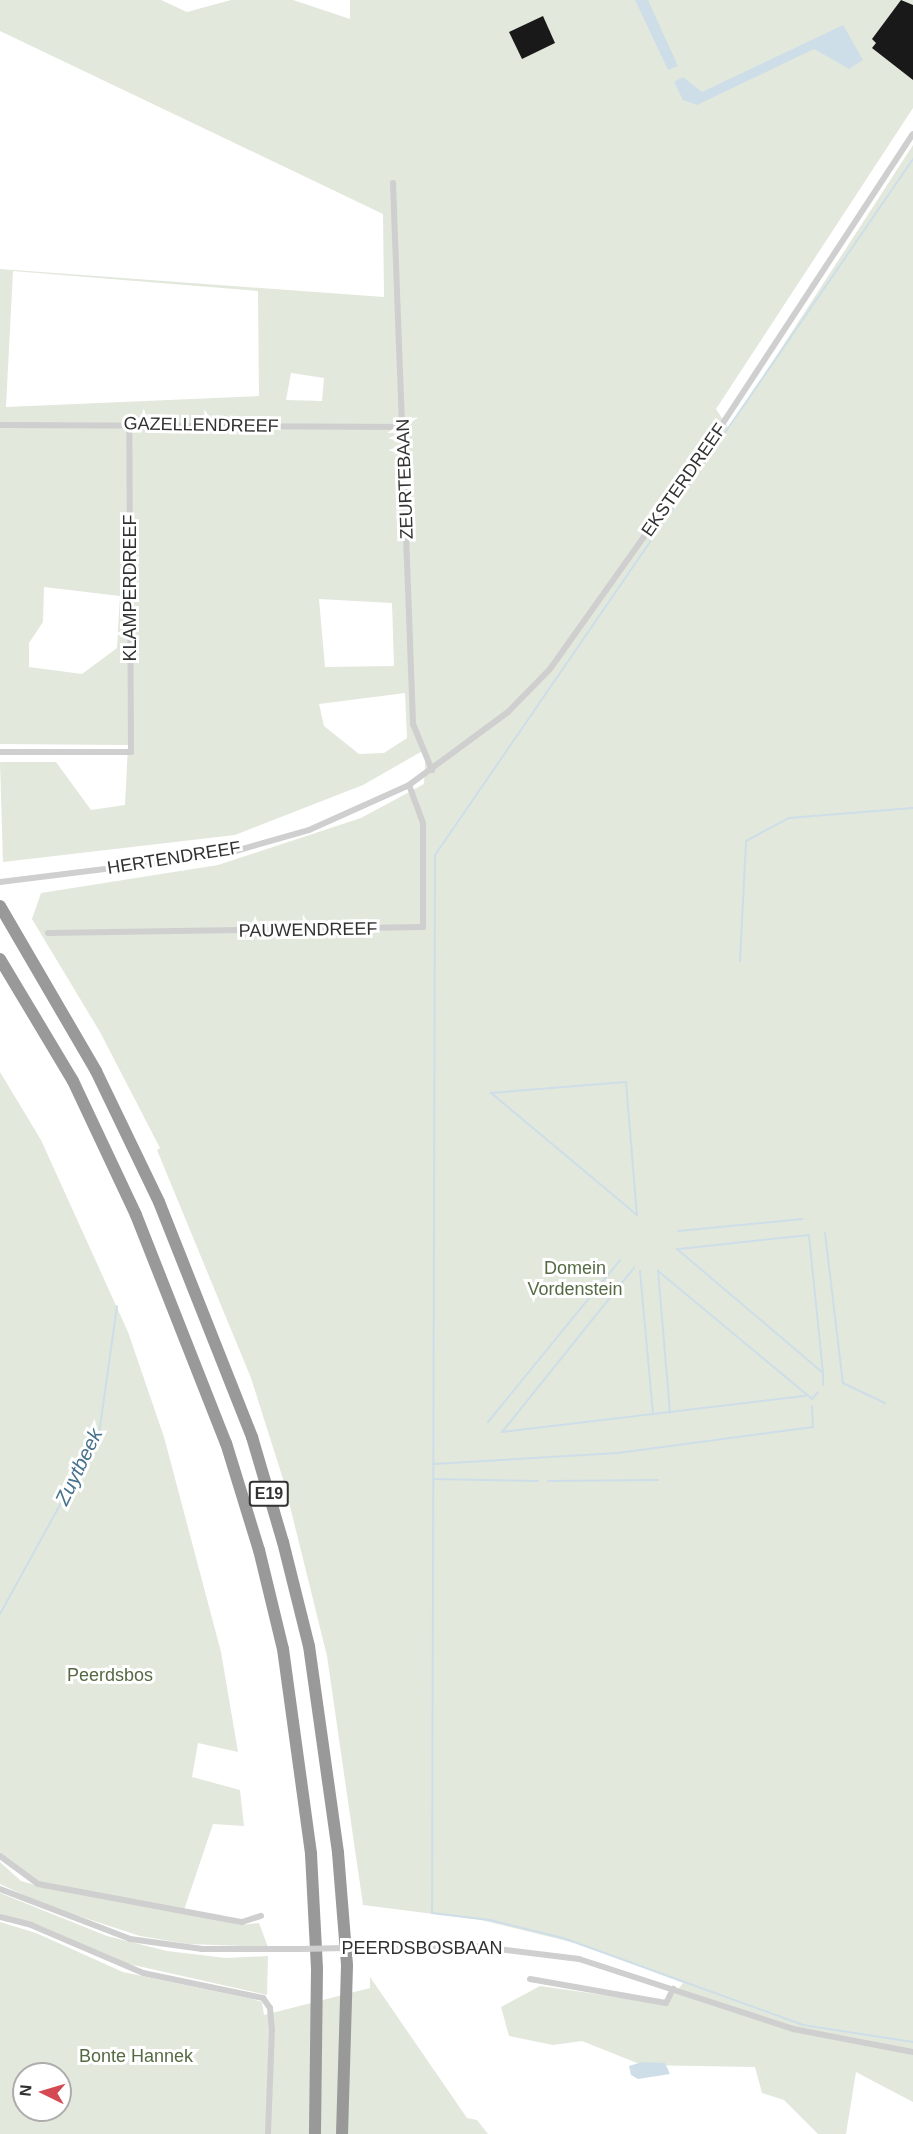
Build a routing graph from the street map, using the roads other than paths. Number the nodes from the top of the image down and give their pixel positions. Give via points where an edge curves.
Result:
1 (913, 134) edge
2 (393, 183) dead end
3 (129, 424) junction
4 (0, 425) edge
5 (403, 428) junction
6 (0, 752) edge
7 (432, 770) junction
8 (409, 785) junction
9 (0, 882) edge
10 (0, 906) edge
11 (48, 933) dead end
12 (0, 959) edge
13 (0, 1856) edge
14 (0, 1889) edge
15 (261, 1916) dead end
16 (0, 1917) edge
17 (530, 1979) dead end
18 (674, 1989) junction
19 (913, 2052) edge
20 (268, 2134) edge
21 (315, 2134) edge
22 (342, 2134) edge

1 - 7 street, EKSTERDREEF via 698,461 550,669 508,712
2 - 5 street, ZEURTEBAAN
3 - 4 street, GAZELLENDREEF
3 - 5 street, GAZELLENDREEF
3 - 6 street, KLAMPERDREEF via 131,752
5 - 7 street, ZEURTEBAAN via 413,724
7 - 8 street, EKSTERDREEF
8 - 9 street, HERTENDREEF via 309,830 225,854
8 - 11 street, PAUWENDREEF via 423,823 423,927
10 - 22 highway, E19 via 96,1071 159,1202 252,1437 283,1542 309,1646 338,1853 347,1966
12 - 21 highway, E19 via 73,1081 136,1215 222,1432 259,1550 283,1649 311,1854 317,1968
13 - 15 street via 38,1884 242,1922
14 - 18 street, PEERDSBOSBAAN, bridge via 95,1929 130,1939 202,1949 523,1950 579,1959
16 - 20 street via 31,1925 143,1973 263,1998 270,2008 272,2029
17 - 18 street via 666,2003
18 - 19 street, PEERDSBOSBAAN via 793,2029

